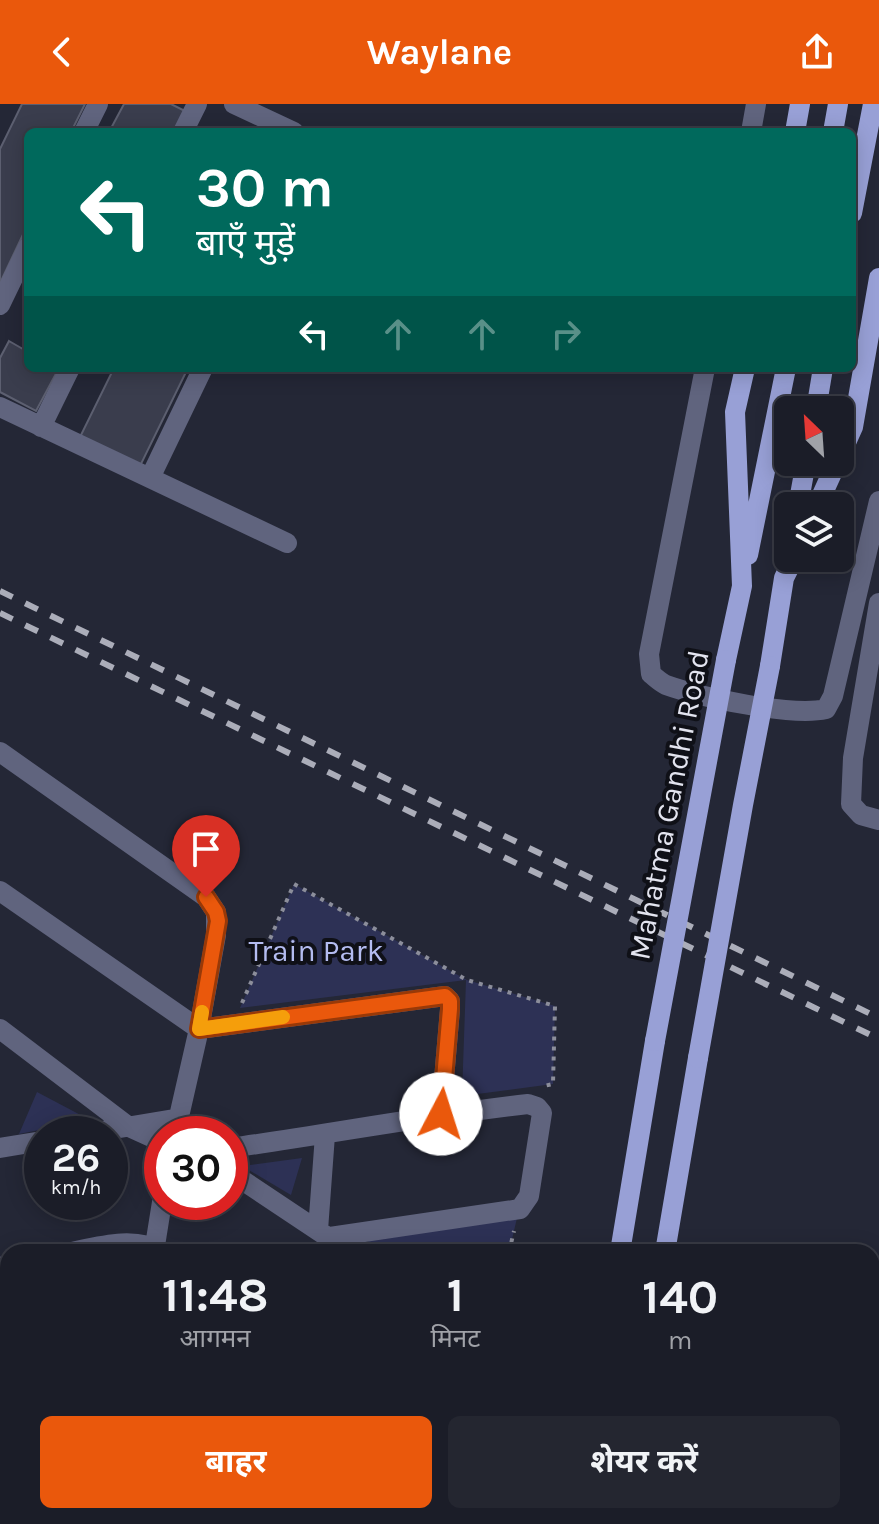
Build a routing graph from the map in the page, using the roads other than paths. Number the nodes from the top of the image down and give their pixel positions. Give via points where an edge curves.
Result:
1 (98, 104) edge
2 (197, 104) edge
3 (234, 104) edge
4 (756, 104) edge
5 (800, 104) edge
6 (838, 104) edge
7 (873, 104) edge
8 (86, 128) edge
9 (185, 128) edge
10 (285, 128) edge
11 (752, 128) edge
12 (796, 128) edge
13 (834, 128) edge
14 (856, 192) edge
15 (24, 255) edge
16 (879, 278) edge
17 (0, 305) edge
18 (68, 372) edge
19 (201, 372) edge
20 (704, 372) edge
21 (744, 372) edge
22 (785, 372) edge
23 (822, 372) edge
24 (818, 396) edge
25 (0, 407) edge
26 (854, 421) edge
27 (41, 427) junction
28 (150, 478) junction
29 (879, 501) edge
30 (287, 543) dead end
31 (788, 572) edge
32 (742, 586) junction
33 (879, 603) edge
34 (872, 700) edge
35 (0, 752) edge
36 (879, 820) edge
37 (0, 891) edge
38 (199, 1029) junction
39 (1, 1030) edge
40 (441, 1114) junction
41 (180, 1116) edge
42 (129, 1127) junction
43 (144, 1127) edge
44 (144, 1134) edge
45 (325, 1135) junction
46 (24, 1144) edge
47 (248, 1146) edge
48 (0, 1148) edge
49 (248, 1184) edge
50 (160, 1220) edge
51 (324, 1233) junction
52 (157, 1244) edge
53 (339, 1244) edge
54 (621, 1244) edge
55 (666, 1244) edge

1 - 8 street
2 - 9 street
3 - 10 street
4 - 11 street
5 - 12 main road
6 - 13 main road
7 - 14 main road
15 - 17 street
16 - 26 main road
18 - 27 street
19 - 28 street
20 - 29 street via 649,654 651,674 662,684 752,704 826,709
21 - 32 main road, Mahatma Gandhi Road via 735,412
22 - 32 main road
23 - 24 main road
25 - 27 street
27 - 28 street
28 - 30 street
31 - 55 main road, bridge
32 - 54 main road, Mahatma Gandhi Road, bridge
33 - 34 street
34 - 36 street via 853,758 851,804 861,815
35 - 38 street via 206,897 218,921
37 - 38 street
38 - 40 street via 445,996 450,1009
38 - 41 street
39 - 42 street
40 - 45 street
40 - 51 street via 537,1107 542,1119 525,1205
42 - 43 street
42 - 44 street
45 - 47 street
45 - 51 street
46 - 48 street
49 - 51 street
50 - 52 street
51 - 53 street

